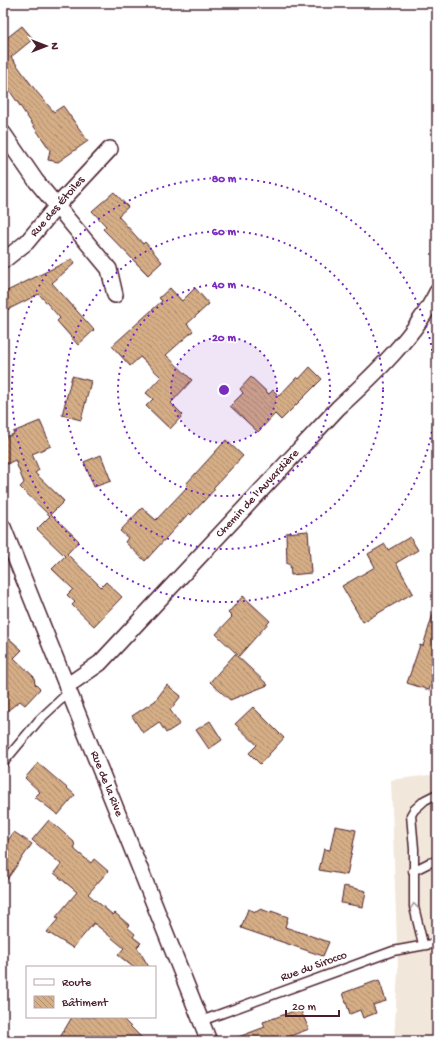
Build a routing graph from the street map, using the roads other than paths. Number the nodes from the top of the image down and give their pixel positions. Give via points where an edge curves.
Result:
1 (3, 133) edge
2 (110, 149) dead end
3 (56, 207) junction
4 (3, 261) edge
5 (437, 292) edge
6 (115, 294) dead end
7 (3, 527) edge
8 (68, 688) junction
9 (3, 763) edge
10 (437, 794) edge
11 (437, 861) edge
12 (413, 871) junction
13 (437, 943) edge
14 (422, 944) junction
15 (201, 1021) junction
16 (209, 1041) edge

1 - 3 street
2 - 3 street, Rue des Étoiles
3 - 4 street, Rue des Étoiles via 28,242
3 - 6 street via 109,269
5 - 8 street, Chemin de l'Auvardière via 402,341 364,384 332,414 100,663
7 - 8 street, Rue de la Rive
8 - 9 lane
8 - 15 street, Rue de la Rive
10 - 12 lane via 425,800 411,815
11 - 12 lane
14 -> 12 lane via 414,907
13 - 14 lane, Rue du Sirocco
14 - 15 lane, Rue du Sirocco via 393,951
15 - 16 street, Rue de la Rive

